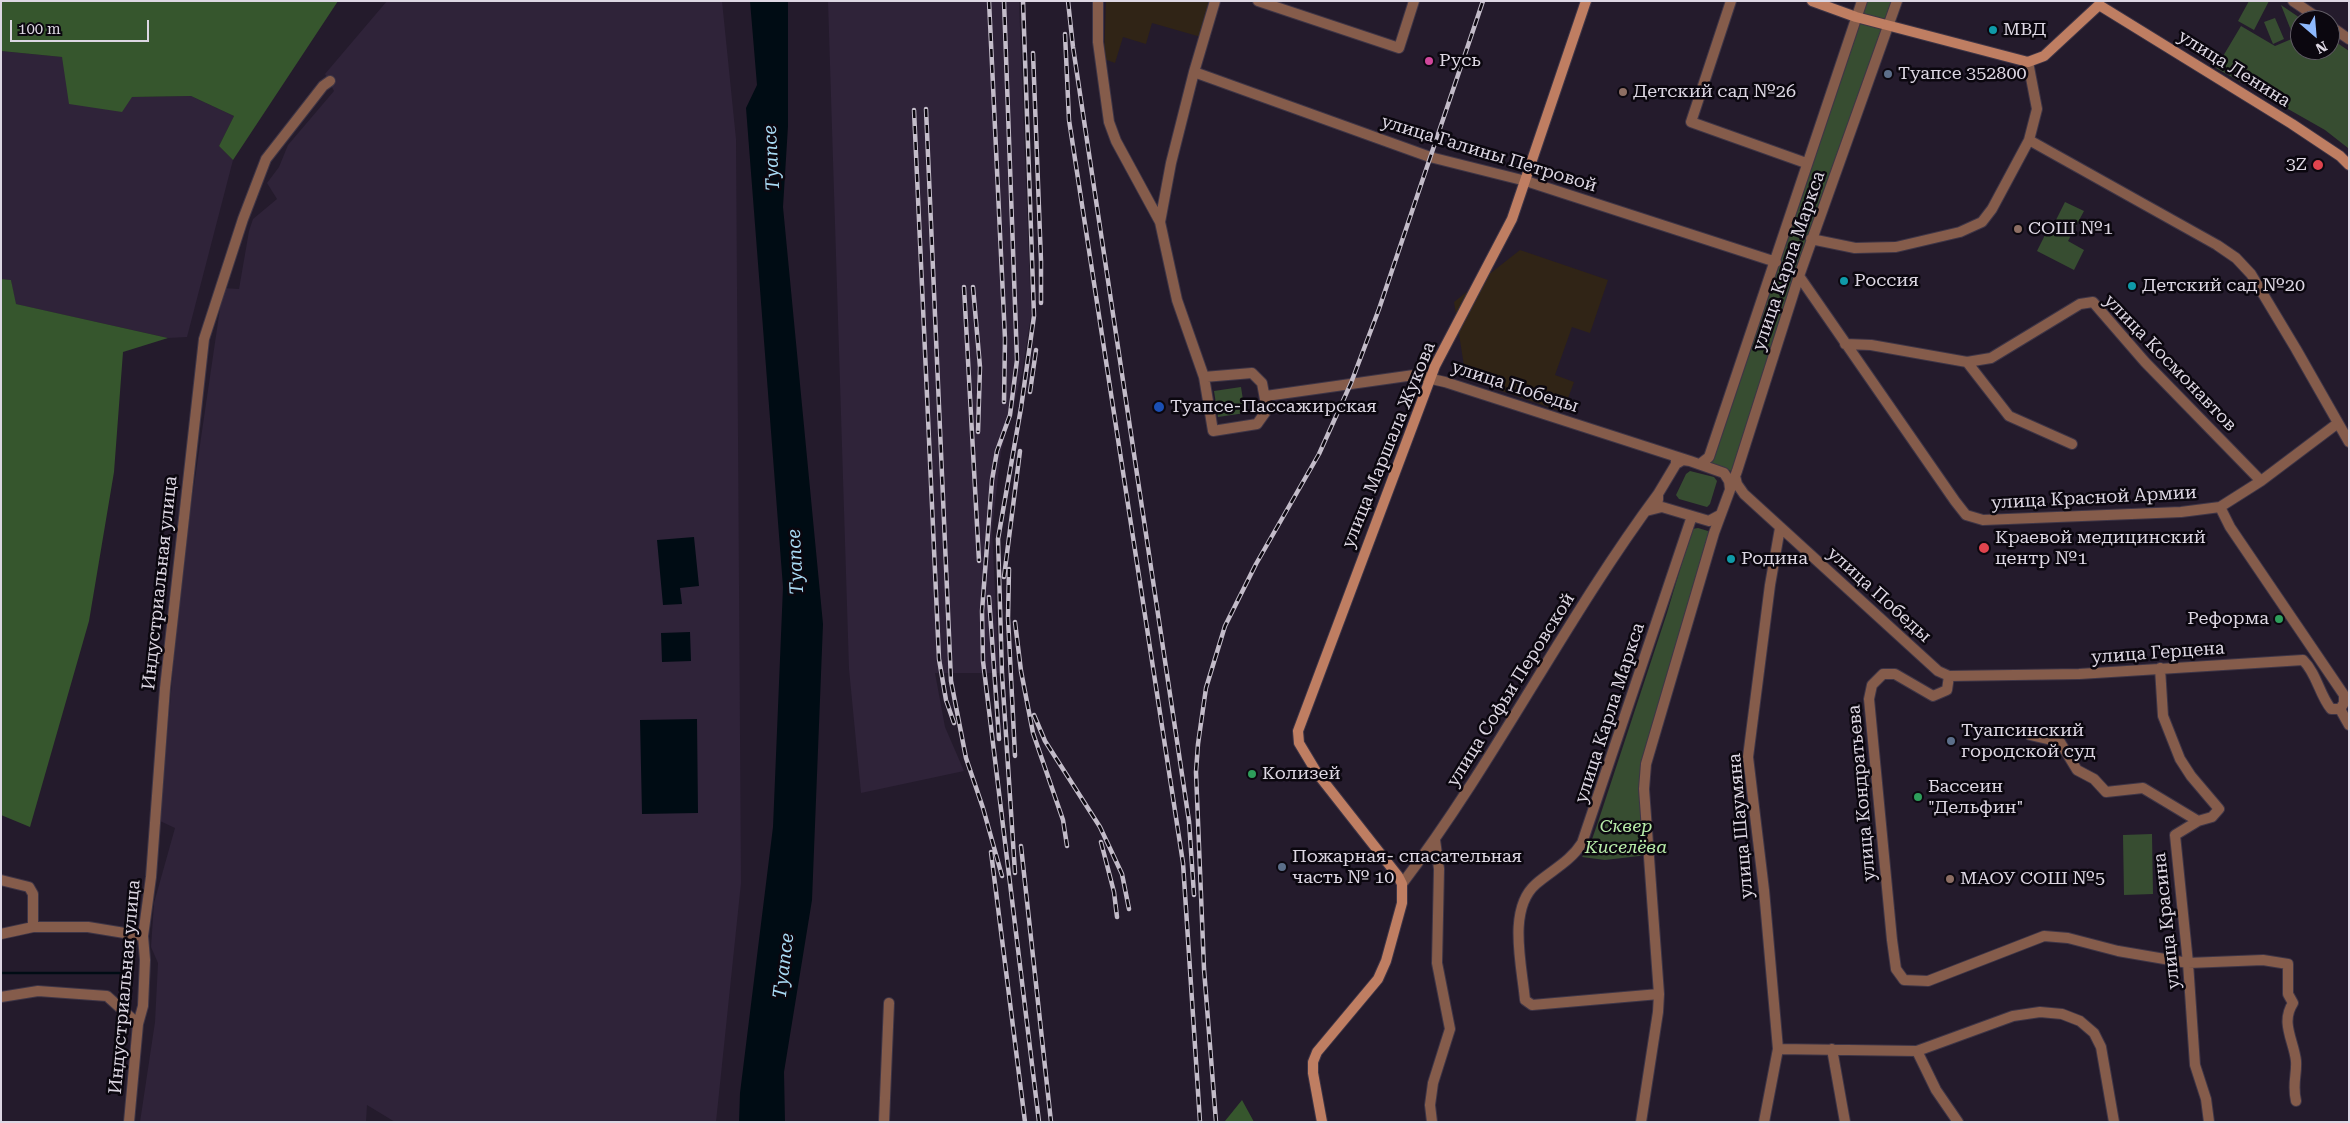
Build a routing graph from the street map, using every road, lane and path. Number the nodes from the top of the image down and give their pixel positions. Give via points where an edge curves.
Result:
1 (1098, 1) edge
2 (1215, 1) edge
3 (1258, 1) edge
4 (1414, 1) edge
5 (1586, 1) edge
6 (1731, 1) edge
7 (1812, 1) edge
8 (1862, 1) edge
9 (1897, 1) edge
10 (2293, 1) edge
11 (2101, 3) edge
12 (2306, 10) edge
13 (1856, 17) junction
14 (1889, 25) junction
15 (2028, 62) junction
16 (1194, 72) junction
17 (330, 81) dead end
18 (2029, 140) junction
19 (1806, 163) junction
20 (2349, 164) edge
21 (1526, 181) junction
22 (1160, 222) junction
23 (1812, 239) junction
24 (1776, 262) junction
25 (1799, 276) junction
26 (1845, 344) junction
27 (1967, 362) junction
28 (1204, 378) junction
29 (1430, 378) junction
30 (1266, 396) junction
31 (2338, 423) junction
32 (2349, 442) edge
33 (2072, 444) dead end
34 (1674, 459) junction
35 (1695, 463) junction
36 (2260, 482) junction
37 (1735, 487) junction
38 (1658, 494) junction
39 (2220, 507) junction
40 (1668, 508) junction
41 (1645, 511) junction
42 (1720, 515) junction
43 (1692, 516) junction
44 (1709, 521) junction
45 (1780, 528) junction
46 (1714, 533) junction
47 (2160, 668) junction
48 (1949, 676) junction
49 (2340, 709) junction
50 (2349, 725) edge
51 (2030, 735) dead end
52 (2198, 820) junction
53 (1435, 840) junction
54 (1, 880) edge
55 (1402, 884) junction
56 (33, 927) junction
57 (1, 934) edge
58 (143, 936) junction
59 (2188, 963) junction
60 (1659, 994) junction
61 (1, 997) edge
62 (889, 1003) dead end
63 (138, 1024) junction
64 (1778, 1049) junction
65 (1832, 1049) junction
66 (1917, 1051) junction
67 (2296, 1101) dead end
68 (129, 1122) edge
69 (884, 1122) edge
70 (1322, 1122) edge
71 (1432, 1122) edge
72 (1641, 1122) edge
73 (1764, 1122) edge
74 (1845, 1122) edge
75 (1958, 1122) edge
76 (2114, 1122) edge
77 (2209, 1122) edge

1 - 22 street via 1098,42 1109,122
2 - 16 street
3 - 4 street via 1399,48
5 - 21 main road, улица Маршала Жукова
6 - 19 street via 1691,122
7 - 13 main road
8 - 13 street, улица Карла Маркса
9 - 14 street, улица Карла Маркса
10 - 12 street
11 - 15 main road via 2044,56
11 - 20 main road, улица Ленина via 2292,124
13 - 14 main road
13 - 19 street, улица Карла Маркса
14 - 15 main road
14 - 23 street, улица Карла Маркса
15 - 18 street via 2037,110
16 - 21 street, улица Галины Петровой via 1430,158
16 - 22 street
17 - 58 street, Индустриальная улица via 266,159 204,339 165,688 151,877
18 - 23 street via 1982,222 1960,232 1896,247 1855,248
18 - 31 street via 2236,258 2250,274
19 - 24 street, улица Карла Маркса
21 - 24 street, улица Галины Петровой
21 - 29 main road, улица Маршала Жукова via 1512,219
22 - 28 street via 1176,300
23 - 25 street, улица Карла Маркса
24 - 35 street, улица Карла Маркса via 1709,458
25 - 26 street, улица Красной Армии
25 - 37 street, улица Карла Маркса
26 - 27 street via 1871,345
26 - 39 street, улица Красной Армии via 1966,514 1983,520 2180,512
27 - 33 street via 2009,416
27 - 36 street, улица Космонавтов via 1991,358 2080,304 2093,302 2145,362
28 - 30 street via 1252,374 1262,383
28 - 30 street via 1213,431 1257,424 1267,410
29 - 30 street, улица Победы via 1414,375 1392,377
29 - 34 street, улица Победы
29 - 55 main road, улица Маршала Жукова via 1298,731 1299,743 1313,767
31 - 32 street
31 - 36 street, улица Красной Армии
34 - 35 street
34 - 38 street, улица Софьи Перовской
35 - 37 street via 1724,473
36 - 39 street, улица Красной Армии
37 - 42 street, улица Карла Маркса
37 - 45 street, улица Победы
38 - 40 street via 1659,502
38 - 41 street, улица Софьи Перовской
39 - 49 street via 2230,527 2344,695
40 - 41 street via 1656,507
40 - 43 street
41 - 53 street, улица Софьи Перовской
42 - 44 street
42 - 46 street, улица Карла Маркса
43 - 44 street
43 - 60 street, улица Карла Маркса via 1582,843 1568,861 1530,889 1524,898 1518,922 1528,1004
44 - 46 street
45 - 48 street, улица Победы via 1938,671
45 - 64 street, улица Шаумяна via 1748,757
46 - 60 street, улица Карла Маркса via 1644,776
47 - 48 street, улица Герцена via 2079,674
47 - 49 street, улица Герцена via 2304,660 2325,702 2331,709
47 - 52 street, улица Красина via 2163,716 2180,759 2219,809 2212,816
48 - 59 street, улица Кондратьева via 1948,690 1933,696 1895,674 1883,674 1870,692 1892,940 1896,968 1904,980 1928,982 2044,936
49 - 50 street
51 - 52 street via 2060,742 2076,770 2094,779 2106,792 2143,788
52 - 59 street, улица Красина via 2175,835
53 - 55 street, улица Софьи Перовской
53 - 71 street via 1438,869 1437,963 1450,1029 1433,1083
54 - 56 street via 29,887 33,894
55 - 70 main road via 1402,903 1378,979 1317,1052 1313,1062
56 - 57 street
56 - 58 street via 88,927
58 - 63 street, Индустриальная улица via 143,1006
59 - 67 street via 2263,960 2288,964 2288,994 2293,1003 2289,1010 2288,1036 2296,1061 2293,1087
59 - 77 street, улица Красина via 2195,1065 2206,1099
60 - 72 street, улица Карла Маркса
61 - 63 street via 38,991 107,996
62 - 69 street
63 - 68 street, Индустриальная улица
64 - 65 street
64 - 73 street, улица Шаумяна
65 - 66 street
65 - 74 street
66 - 75 street via 1936,1090
66 - 76 street via 2013,1016 2040,1012 2062,1014 2080,1021 2094,1033 2101,1047

